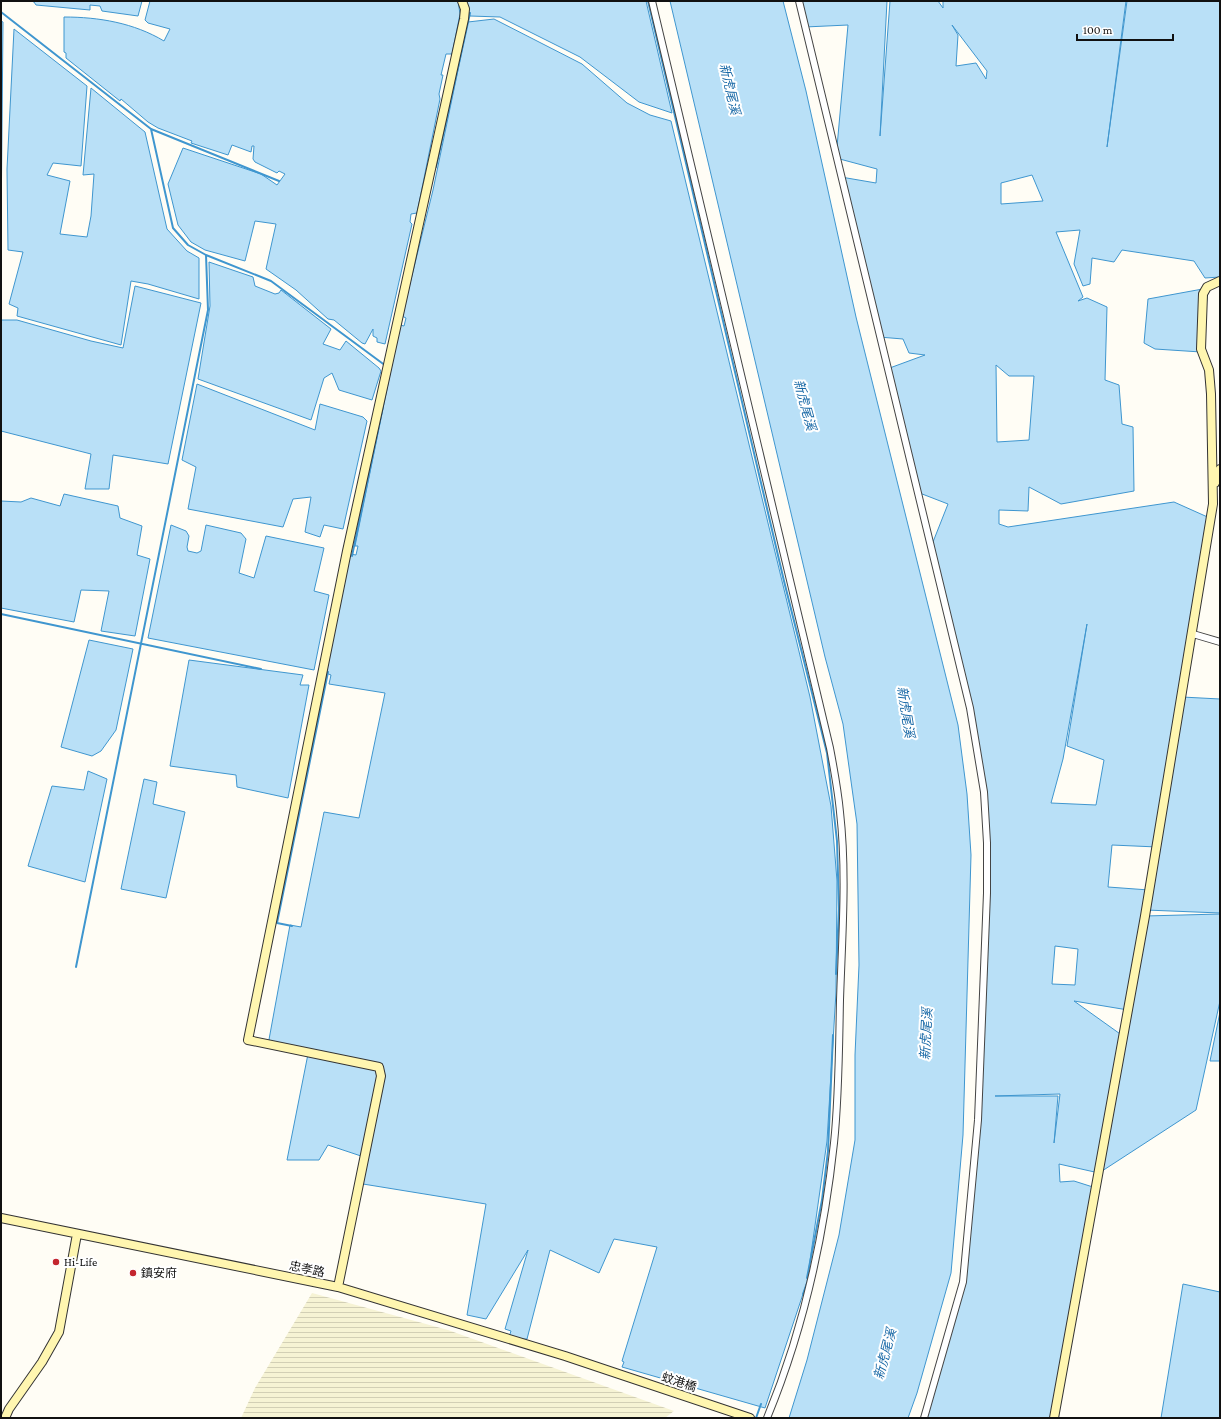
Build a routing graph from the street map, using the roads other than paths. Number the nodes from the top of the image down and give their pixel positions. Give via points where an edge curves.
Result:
1 (462, 1) edge
2 (652, 1) edge
3 (799, 1) edge
4 (1220, 281) edge
5 (1220, 469) edge
6 (1213, 487) junction
7 (1216, 504) edge
8 (1193, 634) junction
9 (1220, 642) edge
10 (1, 1218) edge
11 (77, 1234) junction
12 (338, 1288) junction
13 (600, 1369) joint
14 (5, 1418) edge
15 (750, 1418) edge
16 (767, 1418) edge
17 (924, 1418) edge
18 (1054, 1418) edge

1 - 12 street via 465,9 464,19 347,551 248,1040 379,1067 381,1076
2 - 16 street via 830,748 840,812 844,862 834,1142 809,1294
3 - 17 street via 968,701 984,792 987,893 978,1120 968,1240 963,1282
4 - 6 street via 1207,288 1203,294 1201,349 1209,370
5 - 6 street
6 - 7 street
7 - 8 street
8 - 9 street
8 - 18 street
10 - 11 street, 忠孝路
11 - 12 street, 忠孝路
11 - 14 street via 59,1332
12 - 13 street, 忠孝路 via 565,1356
13 - 15 street, 蚊港橋

